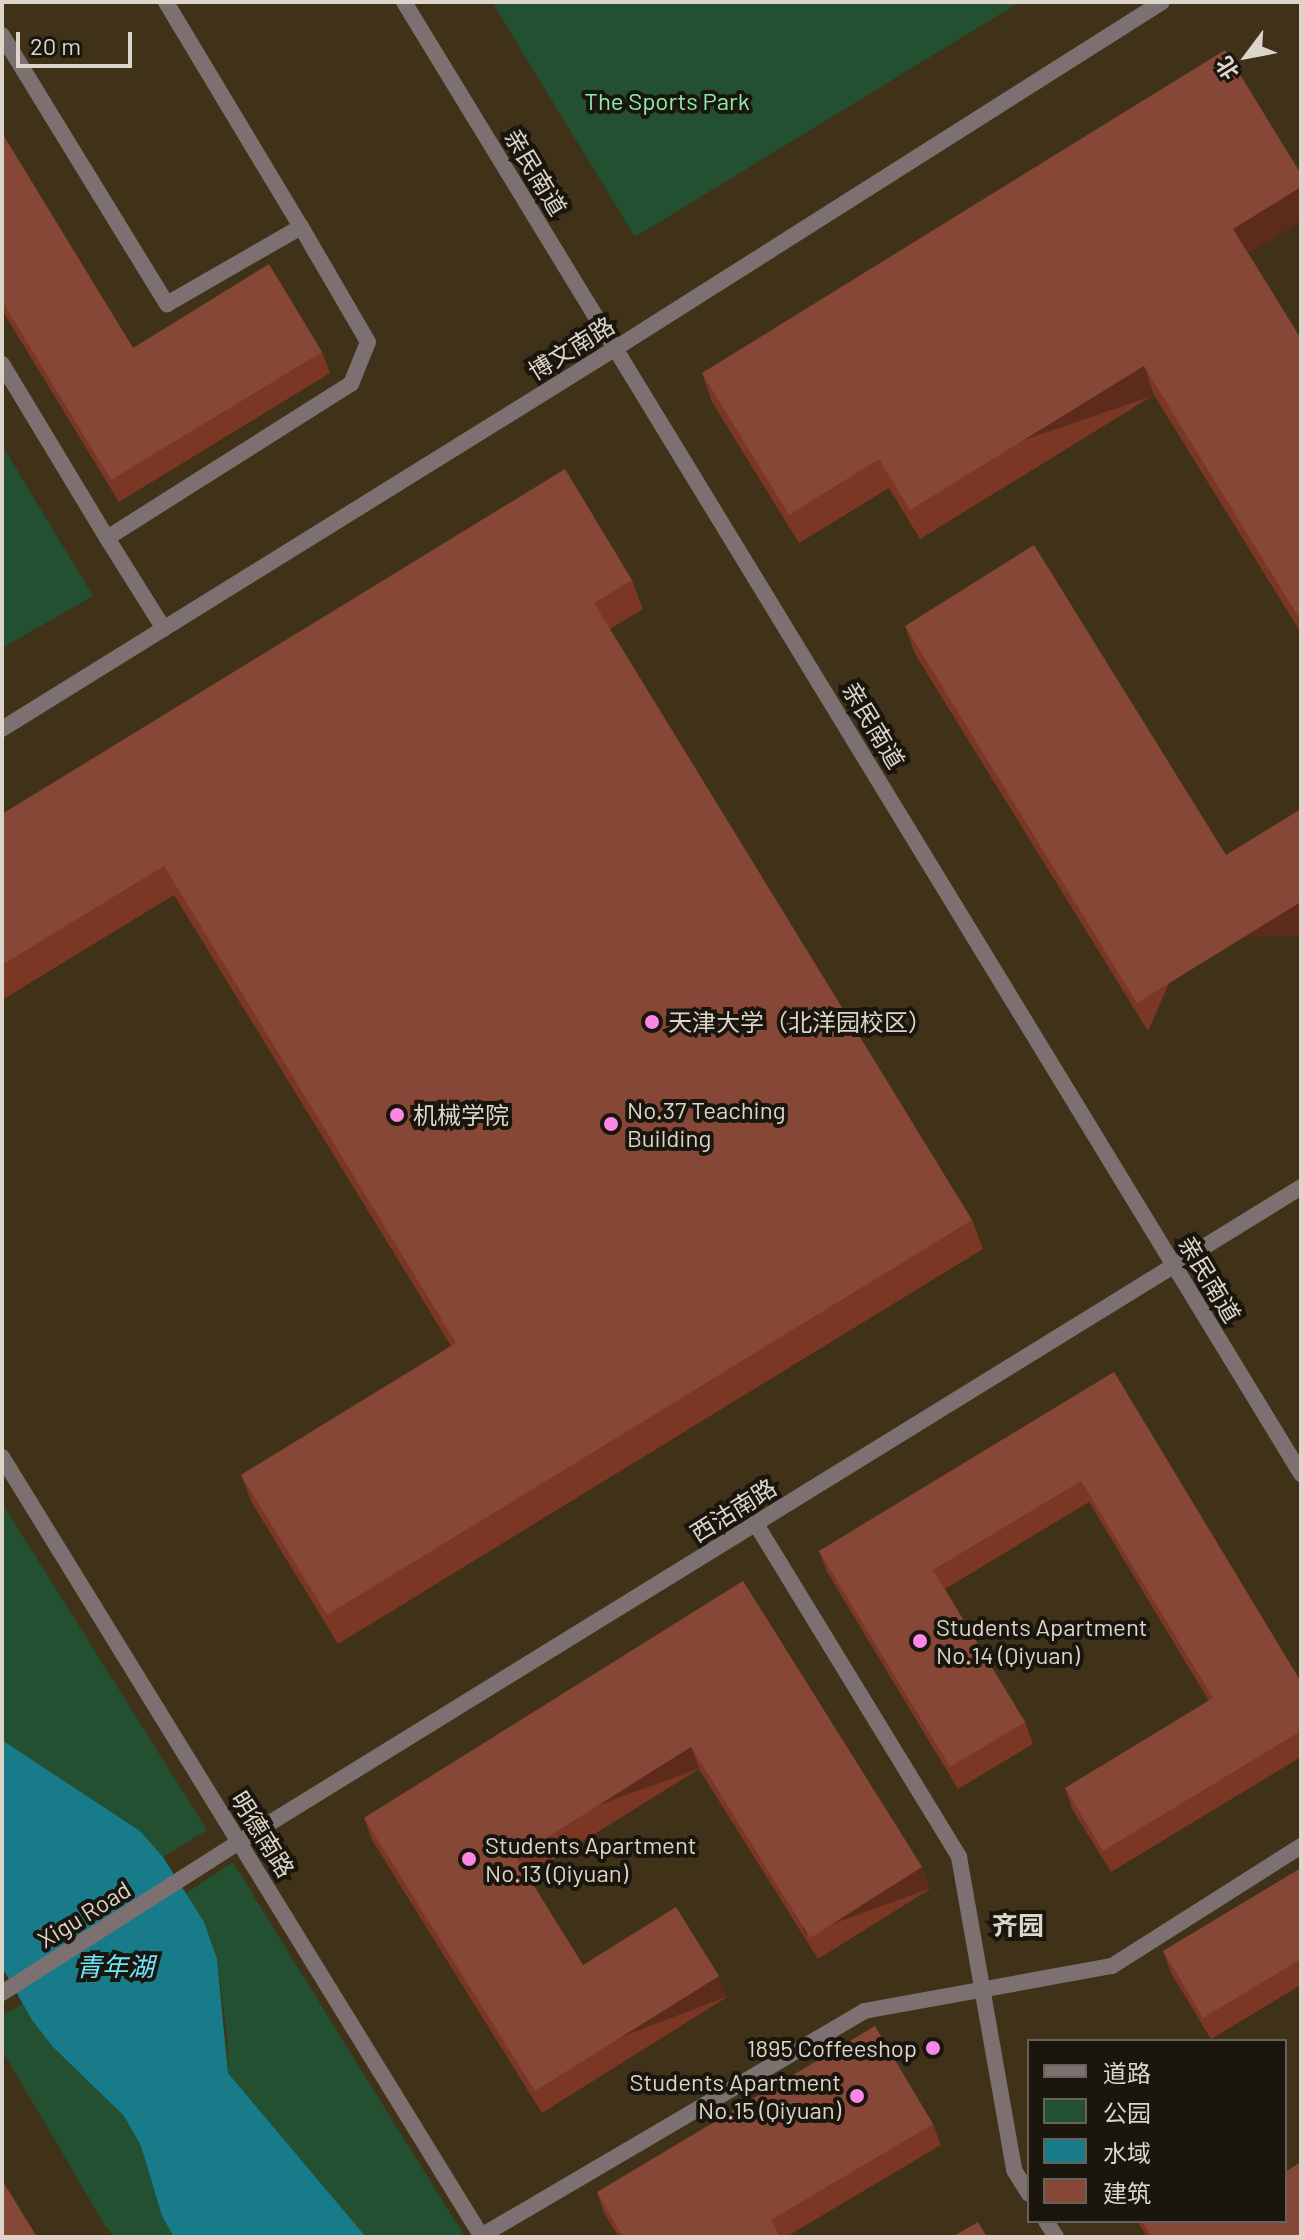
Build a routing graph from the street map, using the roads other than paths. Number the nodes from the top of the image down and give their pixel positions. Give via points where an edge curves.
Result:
1 (166, 2) edge
2 (404, 2) edge
3 (1162, 2) edge
4 (2, 35) edge
5 (8, 60) edge
6 (301, 227) junction
7 (616, 348) junction
8 (2, 364) edge
9 (107, 538) junction
10 (164, 629) junction
11 (2, 729) edge
12 (1301, 1187) edge
13 (1175, 1266) junction
14 (2, 1457) edge
15 (1301, 1474) edge
16 (756, 1524) junction
17 (239, 1842) junction
18 (1301, 1846) edge
19 (192, 1875) joint
20 (982, 1989) junction
21 (2, 1993) edge
22 (1027, 2191) edge
23 (482, 2236) edge

1 - 6 street
2 - 7 street, 亲民南道
3 - 7 street, 博文南路
4 - 5 street
5 - 6 street via 167,304
6 - 9 street via 368,342 351,384
7 - 10 street, 博文南路
7 - 13 street, 亲民南道
8 - 9 street
9 - 10 street
10 - 11 street, 博文南路
12 - 13 street, 西沽南路
13 - 15 street, 亲民南道
13 - 16 street, 西沽南路
14 - 17 street, 明德南路
16 - 17 street, 西沽南路
16 - 20 street via 959,1857
17 - 19 street, 西沽南路
17 - 23 street, 明德南路
18 - 20 street via 1112,1966
19 - 21 street, Xigu Road
20 - 22 street via 1014,2170
20 - 23 street via 864,2011

